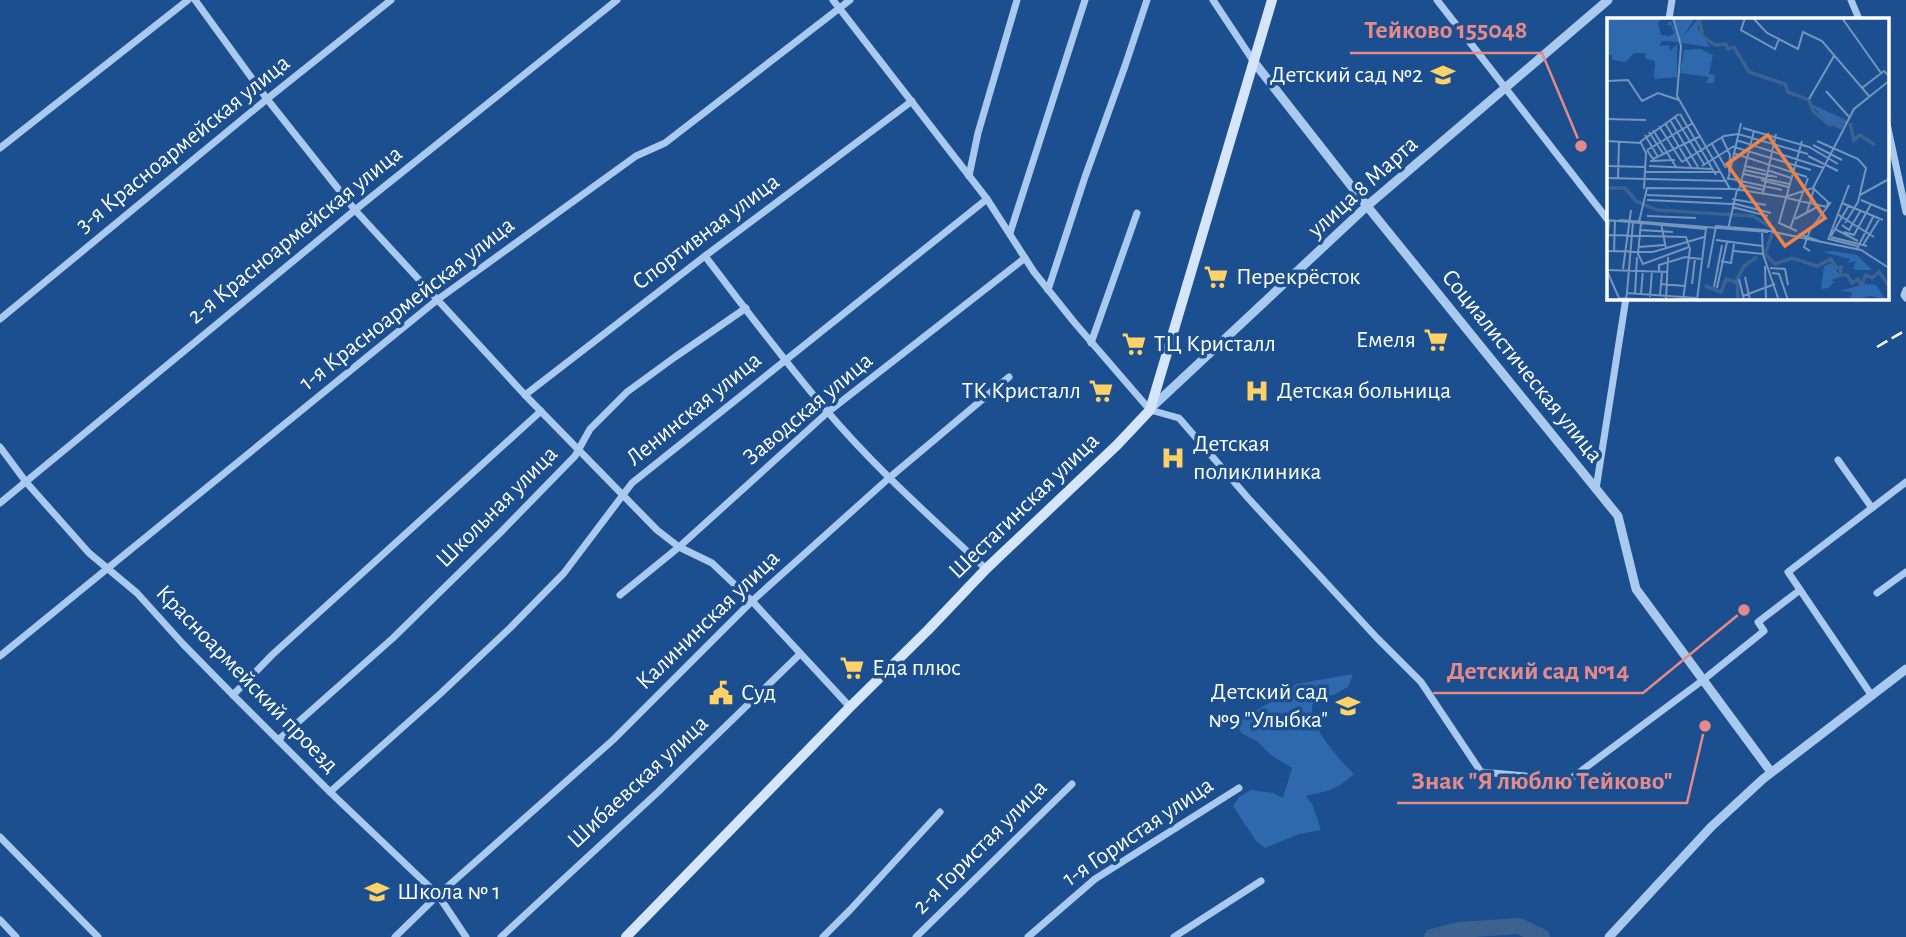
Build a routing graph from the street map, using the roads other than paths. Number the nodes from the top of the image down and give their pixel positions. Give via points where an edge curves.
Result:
1 (188, 0) edge
2 (195, 0) edge
3 (391, 0) edge
4 (617, 0) edge
5 (833, 0) edge
6 (850, 0) edge
7 (1017, 0) edge
8 (1084, 0) edge
9 (1147, 0) edge
10 (1213, 0) edge
11 (1272, 0) edge
12 (1437, 0) edge
13 (1608, 0) edge
14 (1672, 0) edge
15 (1851, 0) edge
16 (840, 9) junction
17 (1669, 18) edge
18 (1859, 18) edge
19 (1254, 61) junction
20 (1506, 88) junction
21 (267, 99) junction
22 (912, 102) junction
23 (1888, 129) edge
24 (0, 148) edge
25 (969, 176) junction
26 (987, 199) junction
27 (1367, 206) junction
28 (355, 210) junction
29 (1906, 212) edge
30 (1137, 213) dead end
31 (1607, 219) edge
32 (1010, 233) junction
33 (705, 256) junction
34 (1025, 258) junction
35 (1048, 290) junction
36 (1906, 290) edge
37 (1906, 298) edge
38 (1626, 299) edge
39 (437, 300) junction
40 (746, 308) junction
41 (0, 319) edge
42 (1091, 343) junction
43 (786, 360) junction
44 (1009, 377) dead end
45 (525, 395) junction
46 (1150, 410) junction
47 (541, 411) junction
48 (828, 412) junction
49 (0, 447) edge
50 (579, 448) junction
51 (1838, 460) dead end
52 (889, 478) junction
53 (26, 482) junction
54 (1906, 482) edge
55 (1596, 489) junction
56 (624, 496) junction
57 (0, 503) edge
58 (1872, 508) junction
59 (679, 547) junction
60 (108, 568) junction
61 (986, 569) junction
62 (1906, 572) edge
63 (1800, 590) junction
64 (1877, 593) dead end
65 (620, 595) dead end
66 (752, 601) junction
67 (800, 654) junction
68 (0, 656) edge
69 (1906, 670) edge
70 (1703, 680) junction
71 (233, 695) junction
72 (1872, 696) junction
73 (850, 707) junction
74 (278, 740) junction
75 (1771, 772) junction
76 (1072, 784) dead end
77 (1239, 788) dead end
78 (330, 792) junction
79 (940, 812) dead end
80 (0, 837) edge
81 (1261, 881) dead end
82 (438, 895) junction
83 (0, 920) edge
84 (16, 937) edge
85 (98, 937) edge
86 (395, 937) edge
87 (466, 937) edge
88 (501, 937) edge
89 (626, 937) edge
90 (823, 937) edge
91 (916, 937) edge
92 (1028, 937) edge
93 (1174, 937) edge
94 (1609, 937) edge

1 - 24 street
2 - 21 street
3 - 21 street, 3-я Красноармейская улица
4 - 28 street, 2-я Красноармейская улица
5 - 16 street
6 - 16 street, 1-я Красноармейская улица
7 - 25 street
8 - 32 street
9 - 35 street
10 - 19 street, Социалистическая улица
11 - 19 main road, Шестагинская улица
12 - 20 street
13 - 20 street, улица 8 Марта
14 - 17 street
15 - 18 street
16 - 22 street
16 - 39 street, 1-я Красноармейская улица via 666,143 636,156
19 - 27 street, Социалистическая улица
19 - 46 main road, Шестагинская улица
20 - 27 street, улица 8 Марта
20 - 31 street
21 - 28 street
21 - 41 street, 3-я Красноармейская улица
22 - 25 street
22 - 33 street, Спортивная улица
23 - 29 street
25 - 26 street
26 - 32 street
26 - 43 street, Ленинская улица
27 - 46 street, улица 8 Марта
27 - 55 street, Социалистическая улица
28 - 39 street
28 - 53 street, 2-я Красноармейская улица
30 - 42 street
32 - 34 street
33 - 40 street
33 - 45 street, Спортивная улица
34 - 35 street
34 - 48 street, Заводская улица
35 - 42 street
36 - 37 street
38 - 55 street
39 - 45 street
39 - 60 street, 1-я Красноармейская улица
40 - 43 street
40 - 50 street, Школьная улица via 627,392 590,429
42 - 46 street
43 - 48 street
43 - 56 street, Ленинская улица via 632,484
44 - 52 street, Калининская улица
45 - 47 street
46 - 61 main road, Шестагинская улица
46 - 70 street via 1179,418 1420,682 1481,772 1569,780
47 - 50 street
47 - 71 street
48 - 52 street
48 - 59 street, Заводская улица
49 - 53 street, Красноармейский проезд
50 - 56 street
50 - 74 street, Школьная улица via 403,628
51 - 58 street
52 - 61 street
52 - 66 street, Калининская улица
53 - 57 street, 2-я Красноармейская улица
53 - 60 street, Красноармейский проезд
54 - 58 street
55 - 70 street, Социалистическая улица via 1618,516 1636,589
56 - 59 street
56 - 78 street, Ленинская улица via 564,573 519,619
58 - 63 street via 1788,572
59 - 65 street, Заводская улица
59 - 66 street via 712,563
60 - 68 street, 1-я Красноармейская улица
60 - 71 street, Красноармейский проезд
61 - 73 main road, Шестагинская улица
62 - 64 street
63 - 70 street via 1758,622 1764,631
63 - 72 street
66 - 67 street
66 - 82 street, Калининская улица via 613,740
67 - 73 street
67 - 88 street, Шибаевская улица
69 - 72 street
70 - 75 street, Социалистическая улица
71 - 74 street, Красноармейский проезд
72 - 75 street
73 - 89 main road, Шестагинская улица
74 - 78 street, Красноармейский проезд
75 - 94 street via 1711,827
76 - 91 street, 2-я Гористая улица
77 - 92 street, 1-я Гористая улица via 1095,879
78 - 82 street, Красноармейский проезд
79 - 90 street
80 - 85 street
81 - 93 street
82 - 86 street
82 - 87 street, Красноармейский проезд
83 - 84 street

